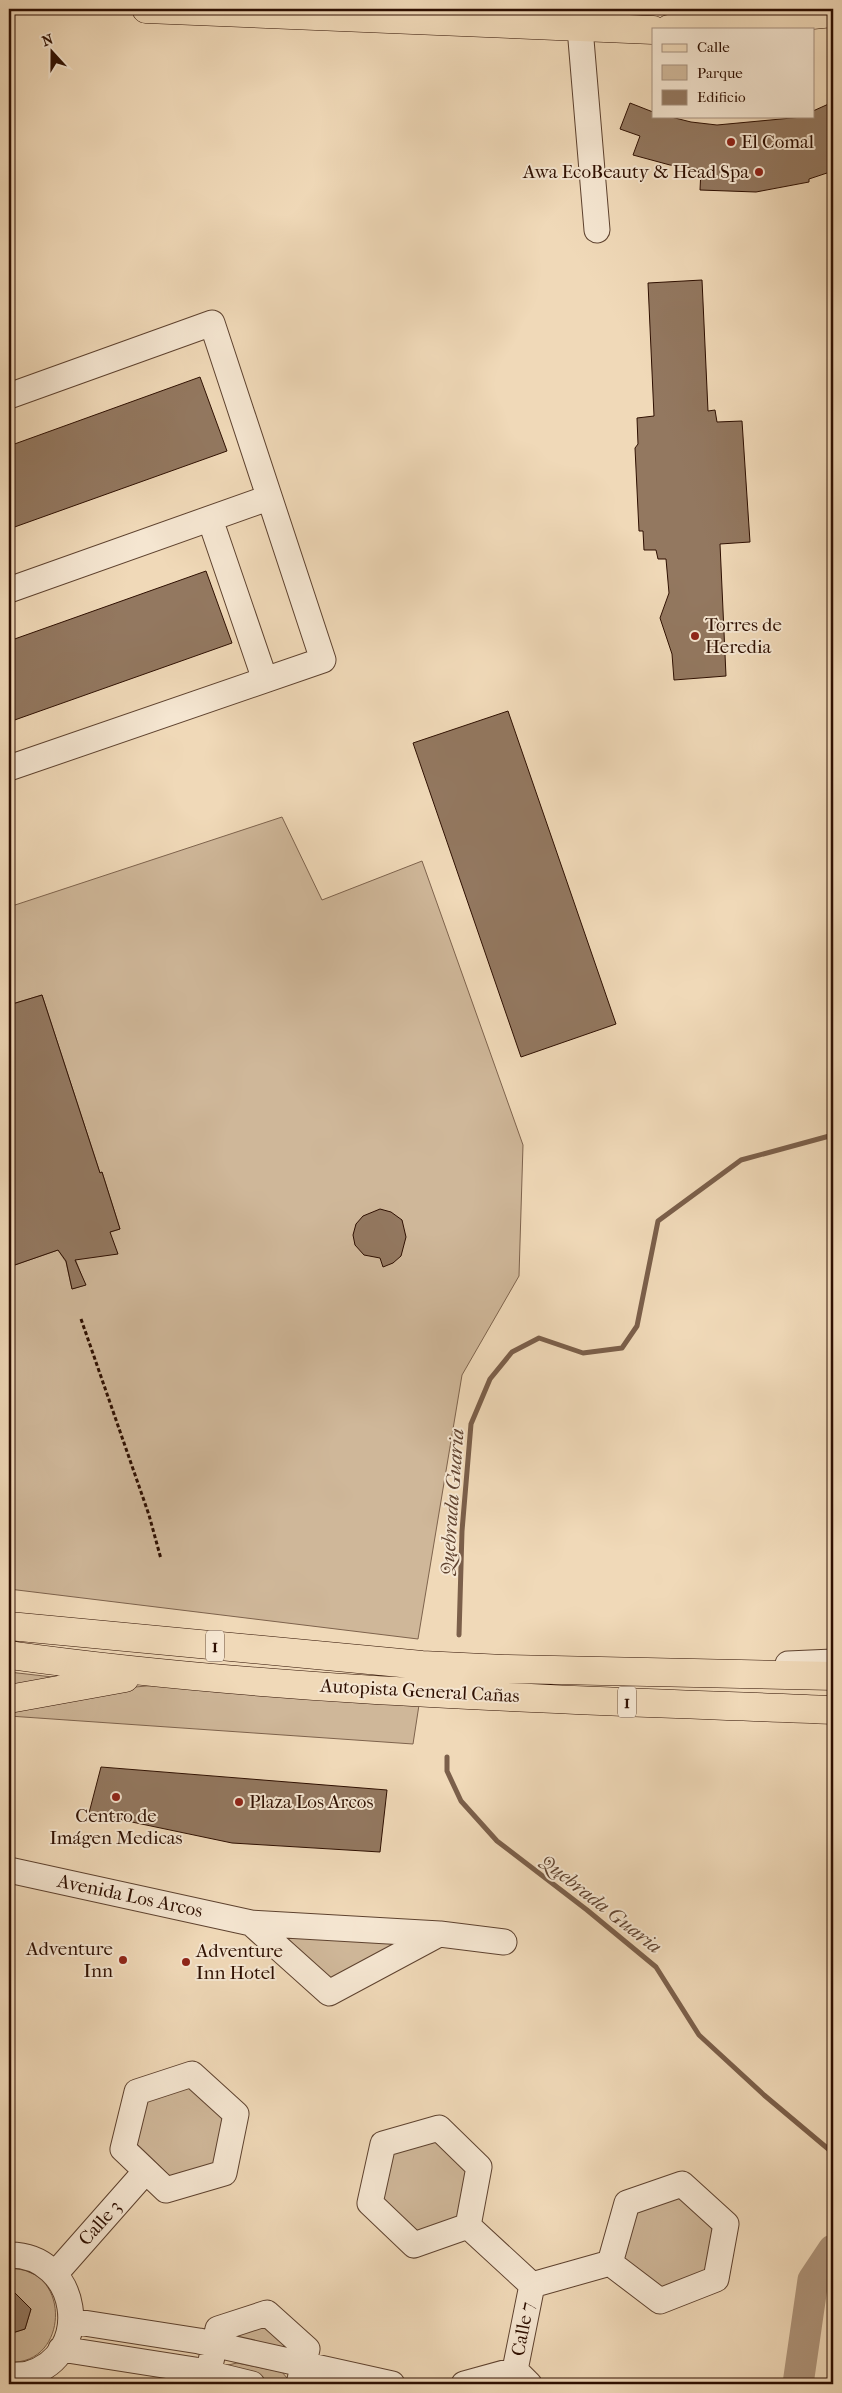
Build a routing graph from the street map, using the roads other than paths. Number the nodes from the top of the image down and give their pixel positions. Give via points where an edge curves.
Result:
1 (146, 9) edge
2 (293, 12) edge
3 (347, 13) edge
4 (833, 13) edge
5 (383, 14) edge
6 (774, 14) edge
7 (465, 16) edge
8 (580, 28) junction
9 (676, 28) edge
10 (652, 30) edge
11 (597, 230) dead end
12 (9, 396) edge
13 (268, 498) junction
14 (210, 519) junction
15 (9, 590) edge
16 (265, 680) junction
17 (9, 768) edge
18 (9, 1614) edge
19 (9, 1626) edge
20 (9, 1655) edge
21 (833, 1662) edge
22 (422, 1665) junction
23 (155, 1672) junction
24 (650, 1672) junction
25 (833, 1676) edge
26 (9, 1699) edge
27 (833, 1710) edge
28 (9, 1870) edge
29 (251, 1923) junction
30 (440, 1934) junction
31 (504, 1942) dead end
32 (145, 2172) junction
33 (468, 2226) junction
34 (12, 2252) edge
35 (610, 2263) junction
36 (55, 2274) junction
37 (532, 2285) junction
38 (71, 2321) junction
39 (214, 2344) junction
40 (61, 2349) junction
41 (301, 2374) edge
42 (522, 2377) edge
43 (22, 2378) edge
44 (207, 2379) edge
45 (252, 2384) edge
46 (392, 2384) edge
47 (464, 2384) edge

1 - 2 main road
2 - 3 main road
3 - 5 main road
4 - 6 main road
5 - 7 main road
6 - 9 main road
7 - 8 main road
8 - 10 main road
8 - 11 street
12 - 13 street via 212,323
13 - 14 street
13 - 16 street via 323,660
14 - 15 street
14 - 16 street
16 - 17 street
18 - 22 main road
19 - 22 main road, Autopista General Cañas / 1
20 - 23 main road, Autopista General Cañas / 1
21 - 24 street
22 - 24 main road, Autopista General Cañas / 1
23 - 26 main road
23 - 27 main road, Autopista General Cañas / 1 via 421,1693
24 - 25 main road, Autopista General Cañas / 1
28 - 29 street, Avenida Los Arcos
29 - 30 street, Avenida Los Arcos
29 - 30 street, Avenida Los Arcos via 329,1993
30 - 31 street, Avenida Los Arcos
32 - 32 street via 166,2190 224,2173 236,2114 192,2074 137,2092 123,2150
32 - 36 street, Calle 3
33 - 33 street via 479,2167 439,2128 383,2144 370,2203 382,2215 414,2245
33 - 37 street, Calle 7
34 - 36 street via 38,2261
35 - 35 street via 660,2301 716,2280 726,2224 682,2184 627,2203
35 - 37 street
36 - 38 street via 65,2288
37 - 42 street, Calle 7
38 - 39 street
38 - 40 street
39 - 41 street
39 - 41 street via 218,2329 267,2313 307,2349
39 - 44 street
40 - 43 street via 41,2368
40 - 44 street
41 - 46 street
42 - 47 street
44 - 45 street

